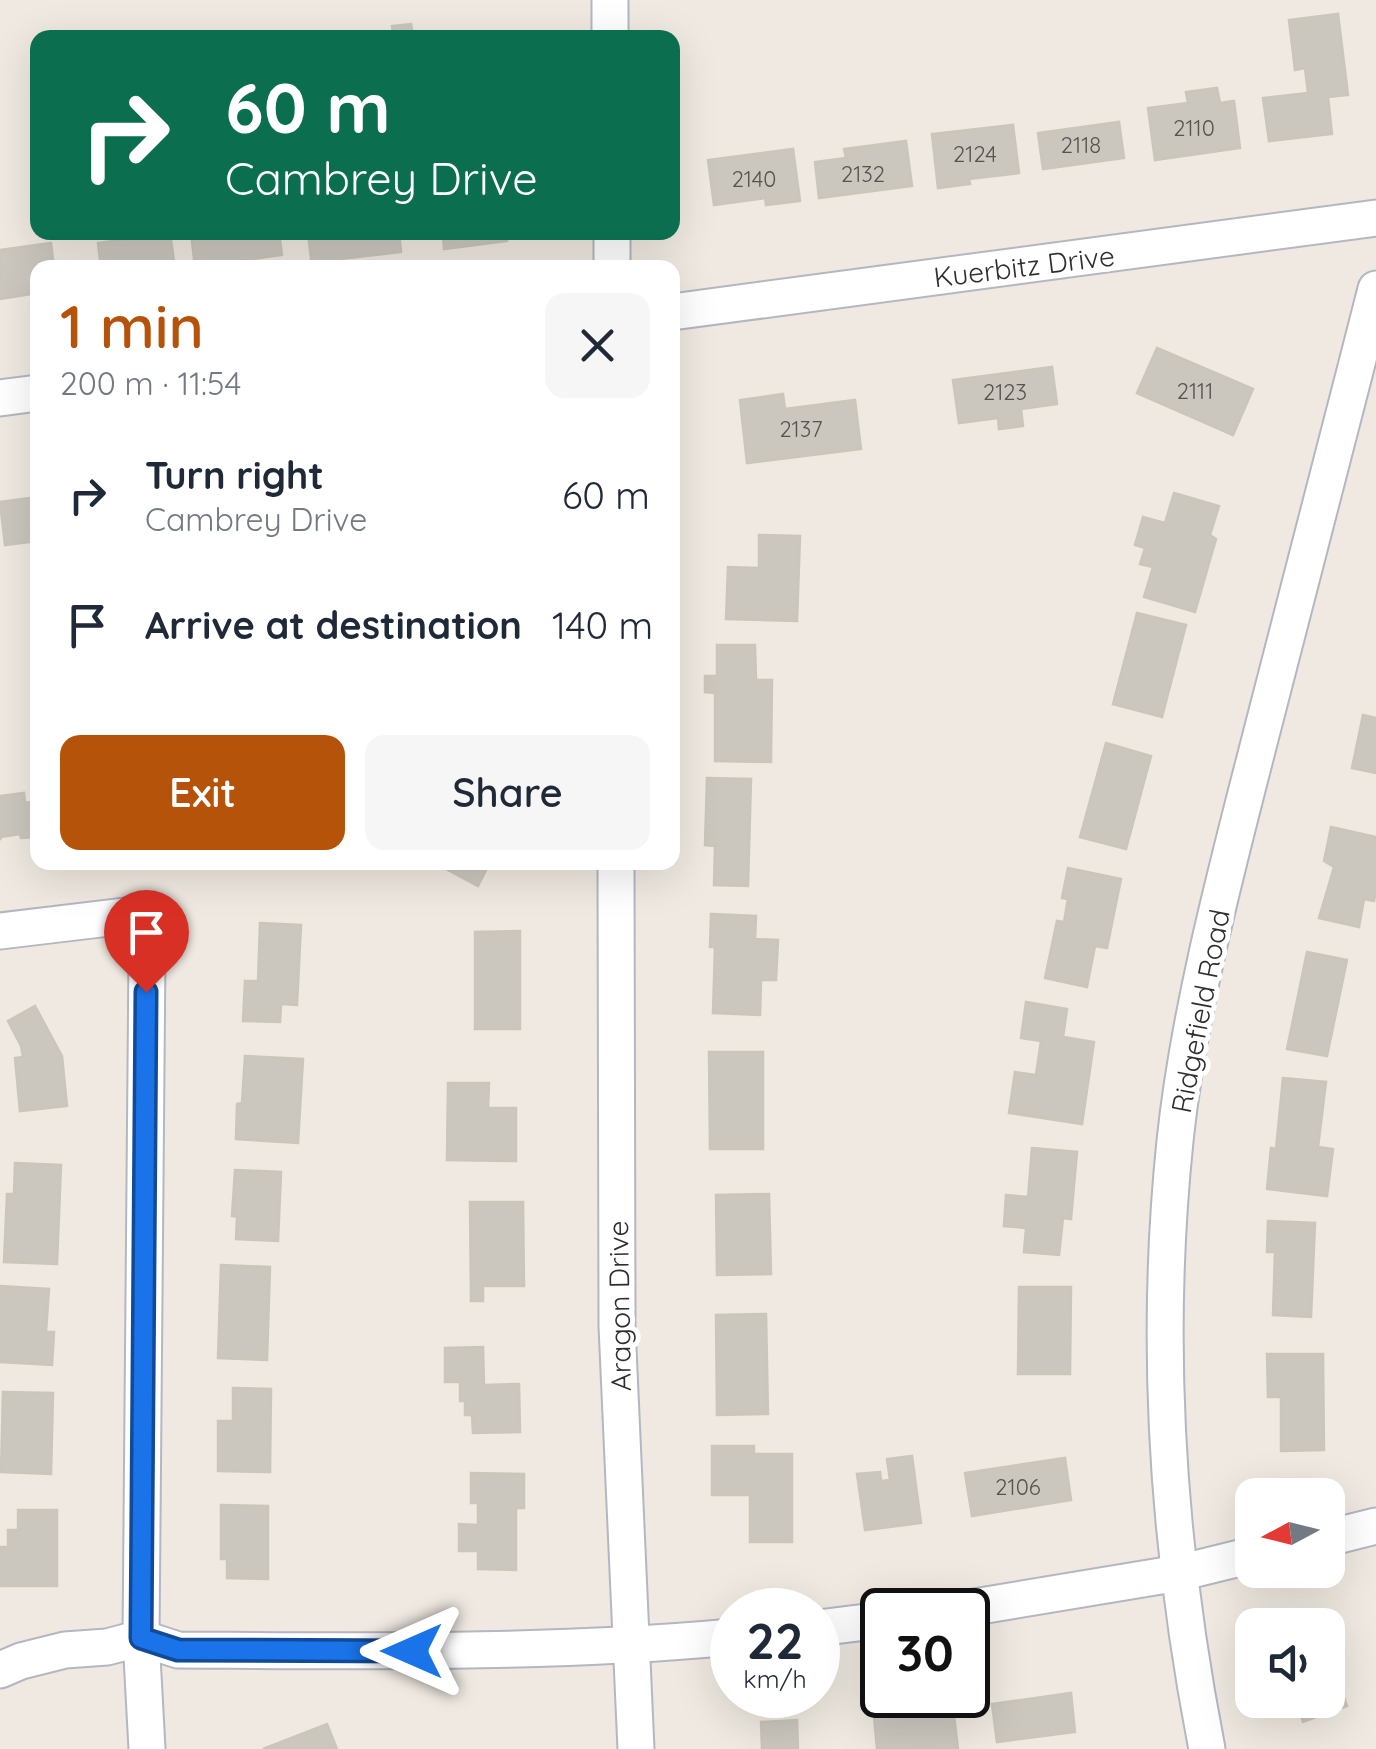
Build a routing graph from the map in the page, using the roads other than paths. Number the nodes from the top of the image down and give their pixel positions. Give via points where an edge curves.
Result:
1 (610, 0) edge
2 (610, 30) edge
3 (1376, 218) edge
4 (1376, 290) edge
5 (680, 311) edge
6 (30, 394) edge
7 (0, 398) edge
8 (616, 870) edge
9 (0, 932) edge
10 (1376, 1526) edge
11 (1345, 1534) edge
12 (1235, 1559) edge
13 (1179, 1573) junction
14 (990, 1604) edge
15 (141, 1638) junction
16 (710, 1639) edge
17 (630, 1646) junction
18 (0, 1670) edge
19 (147, 1749) edge
20 (636, 1749) edge
21 (1207, 1749) edge

1 - 2 street
3 - 5 street, Kuerbitz Drive
4 - 13 street, Ridgefield Road via 1236,831 1176,1139 1166,1285
6 - 7 street
8 - 17 street, Aragon Drive via 618,1326
9 - 15 street via 142,914 147,953
10 - 11 street
12 - 13 street
13 - 14 street
13 - 21 street, Ridgefield Road
15 - 17 street via 178,1650
15 - 18 street via 64,1650
15 - 19 street
16 - 17 street
17 - 20 street, Aragon Drive

